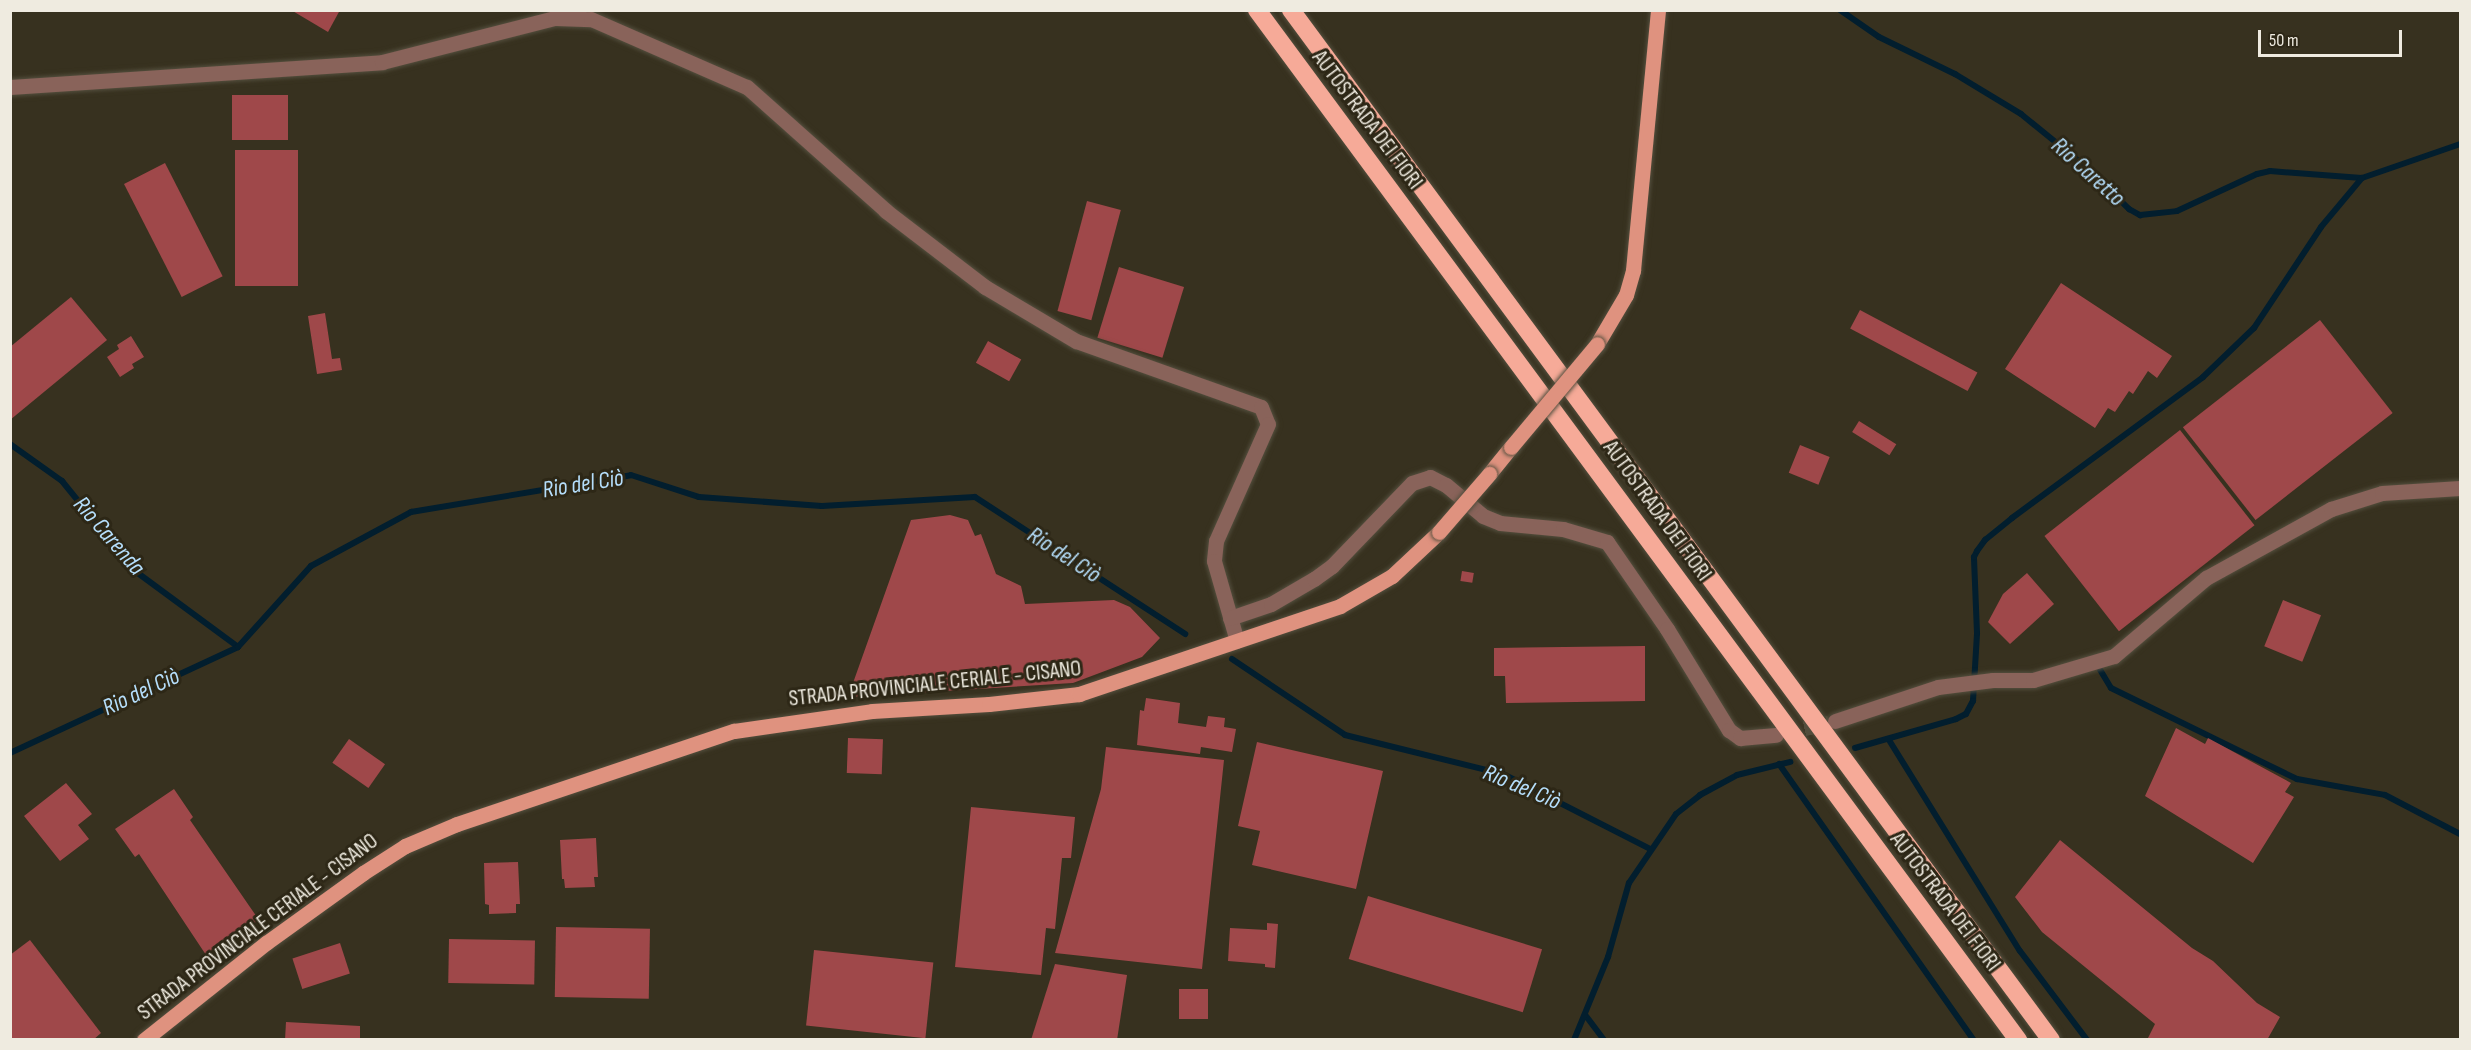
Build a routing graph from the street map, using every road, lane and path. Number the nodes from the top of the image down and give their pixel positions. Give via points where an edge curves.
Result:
1 (1257, 10) edge
2 (1291, 10) edge
3 (1658, 10) edge
4 (10, 87) edge
5 (2460, 488) edge
6 (1230, 618) junction
7 (1237, 640) junction
8 (1835, 721) tunnel mouth
9 (1776, 735) tunnel mouth
10 (144, 1040) edge
11 (2018, 1040) edge
12 (2051, 1040) edge

1 - 11 highway, AUTOSTRADA DEI FIORI
2 - 12 highway, AUTOSTRADA DEI FIORI
3 - 7 main road, STRADA PROVINCIALE CERIALE - CISANO, bridge via 1633,270 1626,295 1597,344 1439,532 1392,576 1340,606
4 - 6 street via 382,62 555,18 591,19 630,35 747,87 886,211 986,287 1076,341 1261,407 1268,424 1216,541 1214,561
5 - 8 street via 2382,493 2331,509 2206,578 2114,656 2033,680 1957,684
6 - 7 street
6 - 9 street via 1271,604 1314,579 1332,566 1412,483 1430,477 1446,485 1483,516 1500,523 1563,529 1607,542 1729,730 1740,738
7 - 10 main road, STRADA PROVINCIALE CERIALE - CISANO via 1079,694 872,711 734,731 457,824 405,846 363,873

